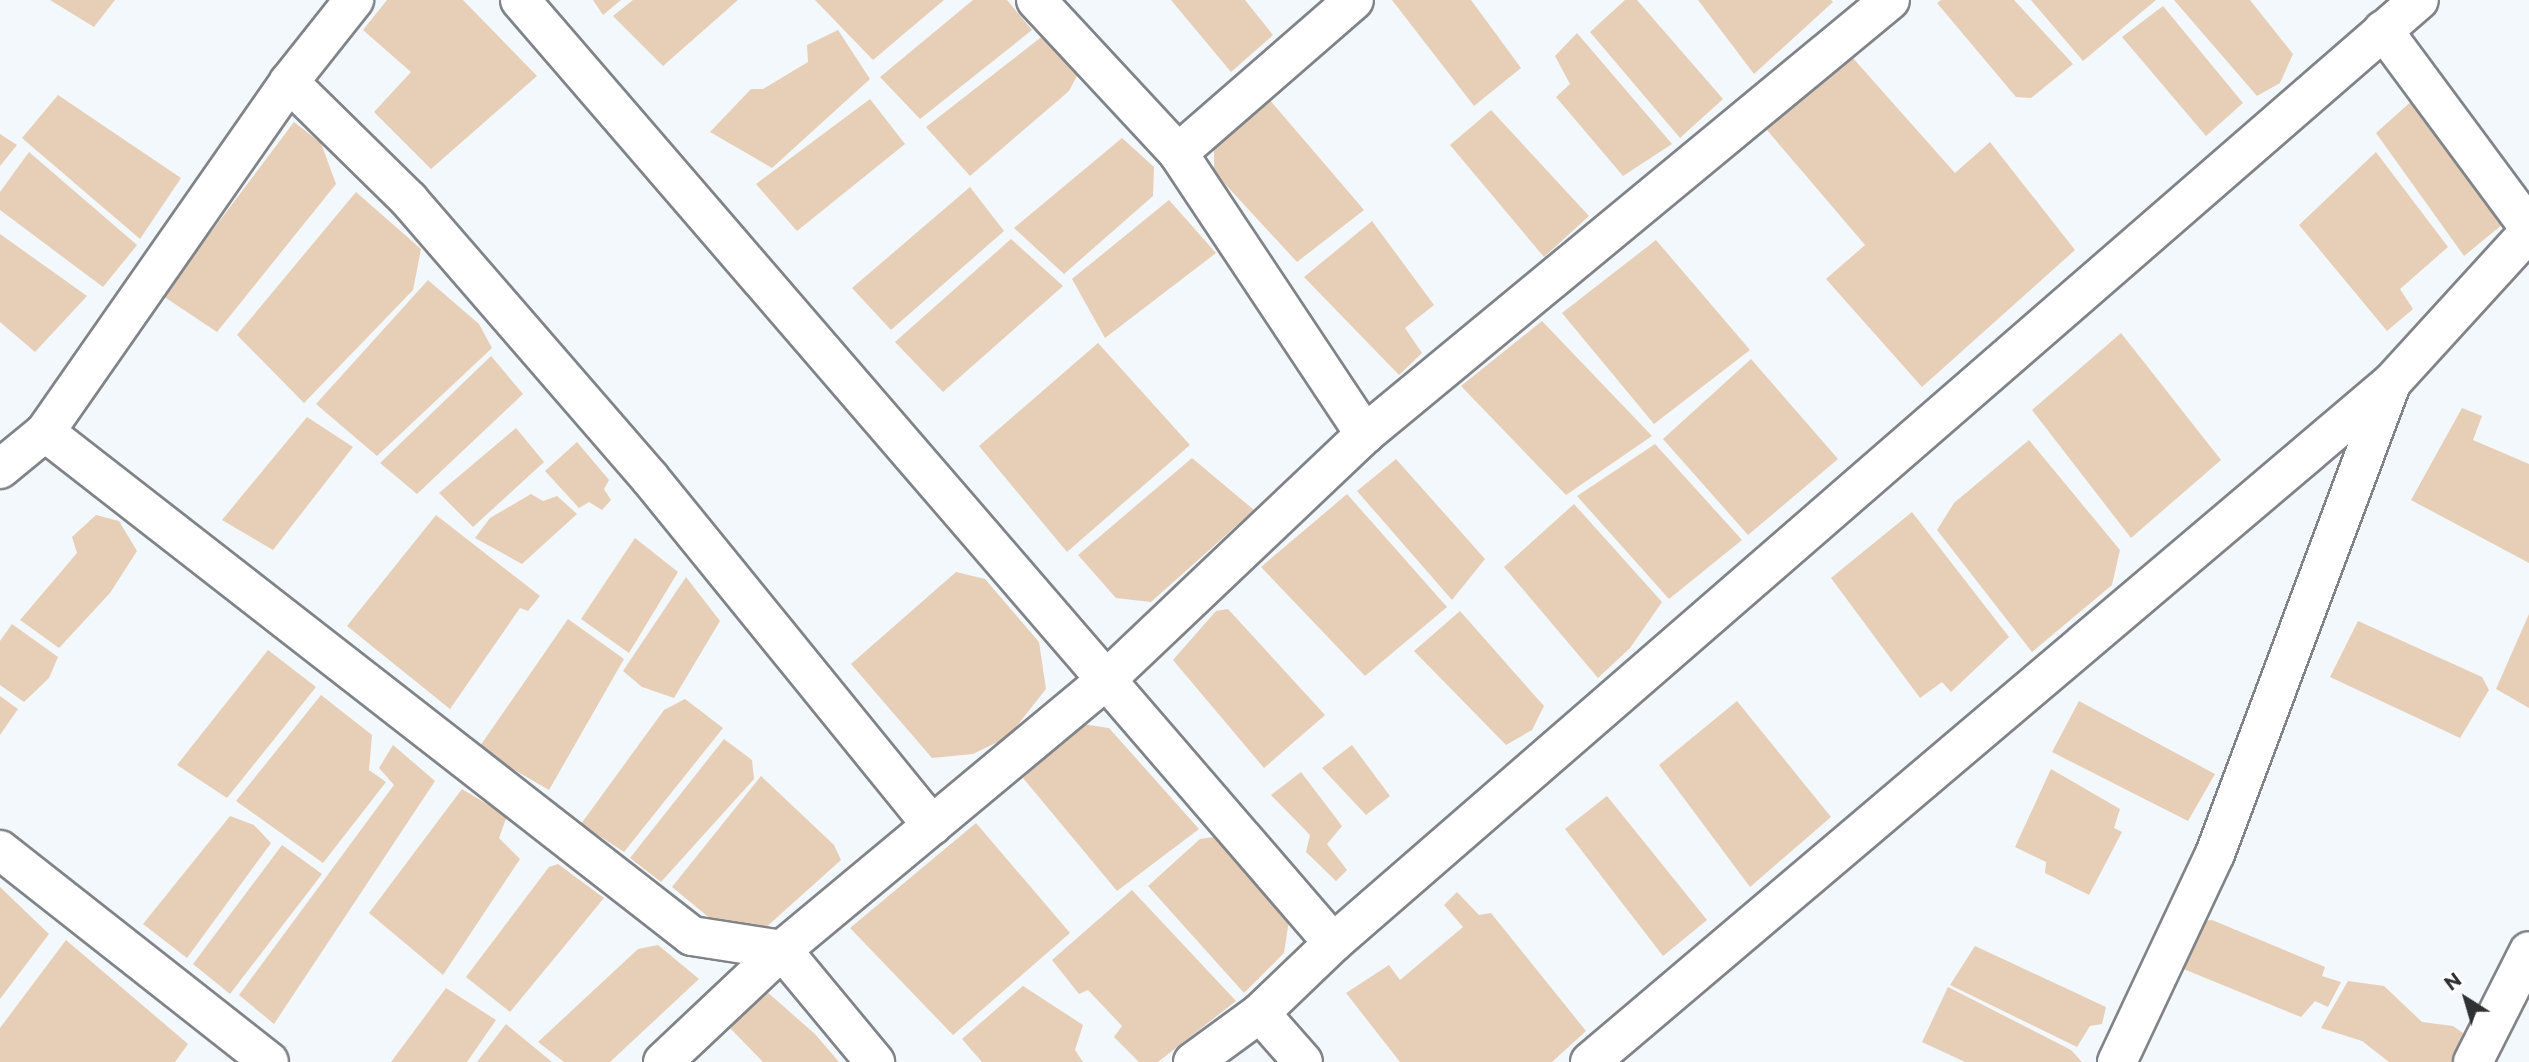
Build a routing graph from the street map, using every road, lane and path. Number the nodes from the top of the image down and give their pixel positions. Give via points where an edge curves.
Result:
1 (354, 0) edge
2 (520, 0) edge
3 (1036, 0) edge
4 (1354, 0) edge
5 (1890, 0) edge
6 (2419, 0) edge
7 (2383, 30) junction
8 (289, 82) junction
9 (1178, 153) junction
10 (2529, 227) edge
11 (2529, 232) edge
12 (2392, 382) junction
13 (45, 432) junction
14 (1365, 434) junction
15 (0, 469) edge
16 (1108, 678) junction
17 (932, 825) junction
18 (0, 850) edge
19 (1333, 943) junction
20 (782, 950) junction
21 (2529, 951) edge
22 (1260, 1013) junction
23 (269, 1062) edge
24 (663, 1062) edge
25 (875, 1062) edge
26 (1193, 1062) edge
27 (1303, 1062) edge
28 (1590, 1062) edge
29 (2117, 1062) edge
30 (2473, 1062) edge

1 - 8 street
2 - 16 street
3 - 9 street
4 - 9 street
5 - 14 street
6 - 7 street
7 - 10 street
7 - 19 street
8 - 13 street
8 - 17 street via 410,200 649,477
9 - 14 street
11 - 12 street
12 - 28 street
12 - 29 street via 2215,854
13 - 15 street
13 - 20 street via 692,936
14 - 16 street
16 - 17 street
16 - 19 street
17 - 20 street
18 - 23 street
19 - 22 street
20 - 24 street
20 - 25 street
21 - 30 street
22 - 26 street
22 - 27 street

